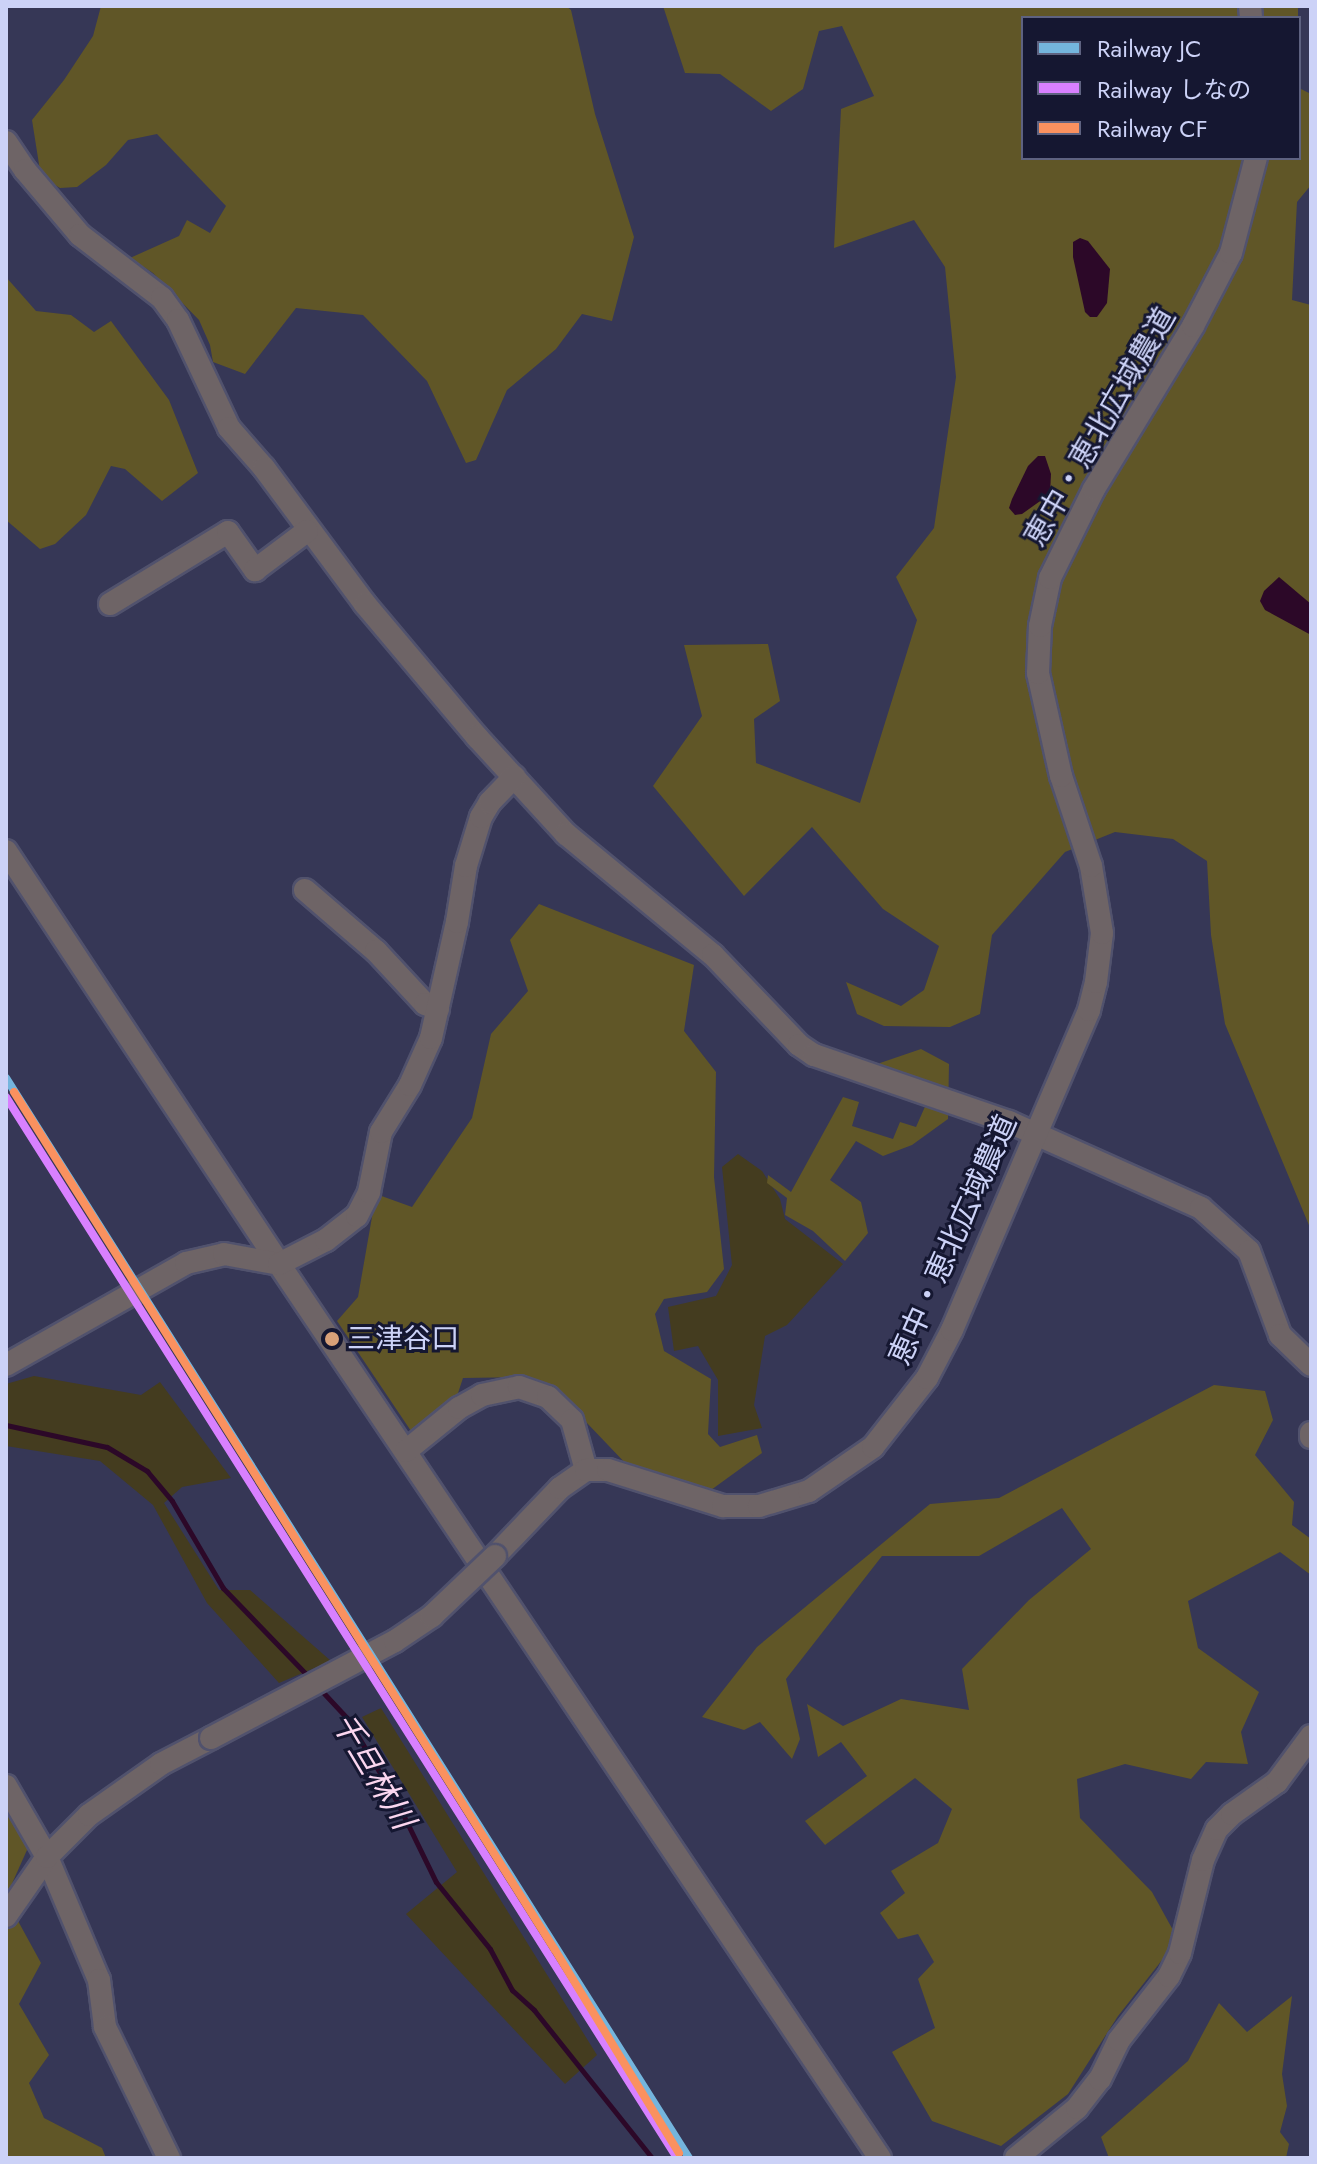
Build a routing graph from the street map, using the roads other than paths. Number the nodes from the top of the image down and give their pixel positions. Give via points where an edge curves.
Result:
1 (6, 142) edge
2 (1255, 160) edge
3 (307, 531) junction
4 (110, 604) dead end
5 (514, 777) junction
6 (6, 851) edge
7 (305, 890) dead end
8 (438, 1009) junction
9 (1033, 1134) junction
10 (279, 1264) junction
11 (6, 1365) edge
12 (1311, 1365) edge
13 (406, 1451) junction
14 (586, 1470) junction
15 (1311, 1736) edge
16 (6, 1786) edge
17 (47, 1857) junction
18 (6, 1916) edge
19 (169, 2158) edge
20 (880, 2158) edge
21 (1016, 2158) edge

1 - 3 street via 80,235 162,298 178,320 229,428
2 - 9 street, 恵中・恵北広域農道 via 1231,253 1094,489 1050,578 1038,673 1061,776 1091,866 1102,933 1089,1010
3 - 4 street via 255,570 228,532
3 - 5 street
5 - 8 street via 481,817
5 - 9 street via 566,834 713,955 799,1045 814,1055
6 - 10 street
7 - 8 street via 376,951 425,1004
8 - 10 street via 410,1085 381,1132 369,1192 357,1216 326,1240
9 - 12 street via 1176,1195 1218,1222 1249,1251 1280,1335
9 - 14 street, 恵中・恵北広域農道 via 927,1378 888,1431 841,1472 792,1498 742,1507 702,1502 608,1470
10 - 11 street via 224,1254 186,1263
10 - 13 street
13 - 14 street via 459,1408 482,1395 519,1387 548,1397 572,1420
13 - 20 street
14 - 17 street, bridge via 560,1488 432,1616 395,1641 161,1764 112,1797
15 - 21 street via 1277,1782 1217,1829 1203,1860 1175,1965 1077,2108
16 - 17 street
17 - 18 street
17 - 19 street via 99,1980 105,2027

